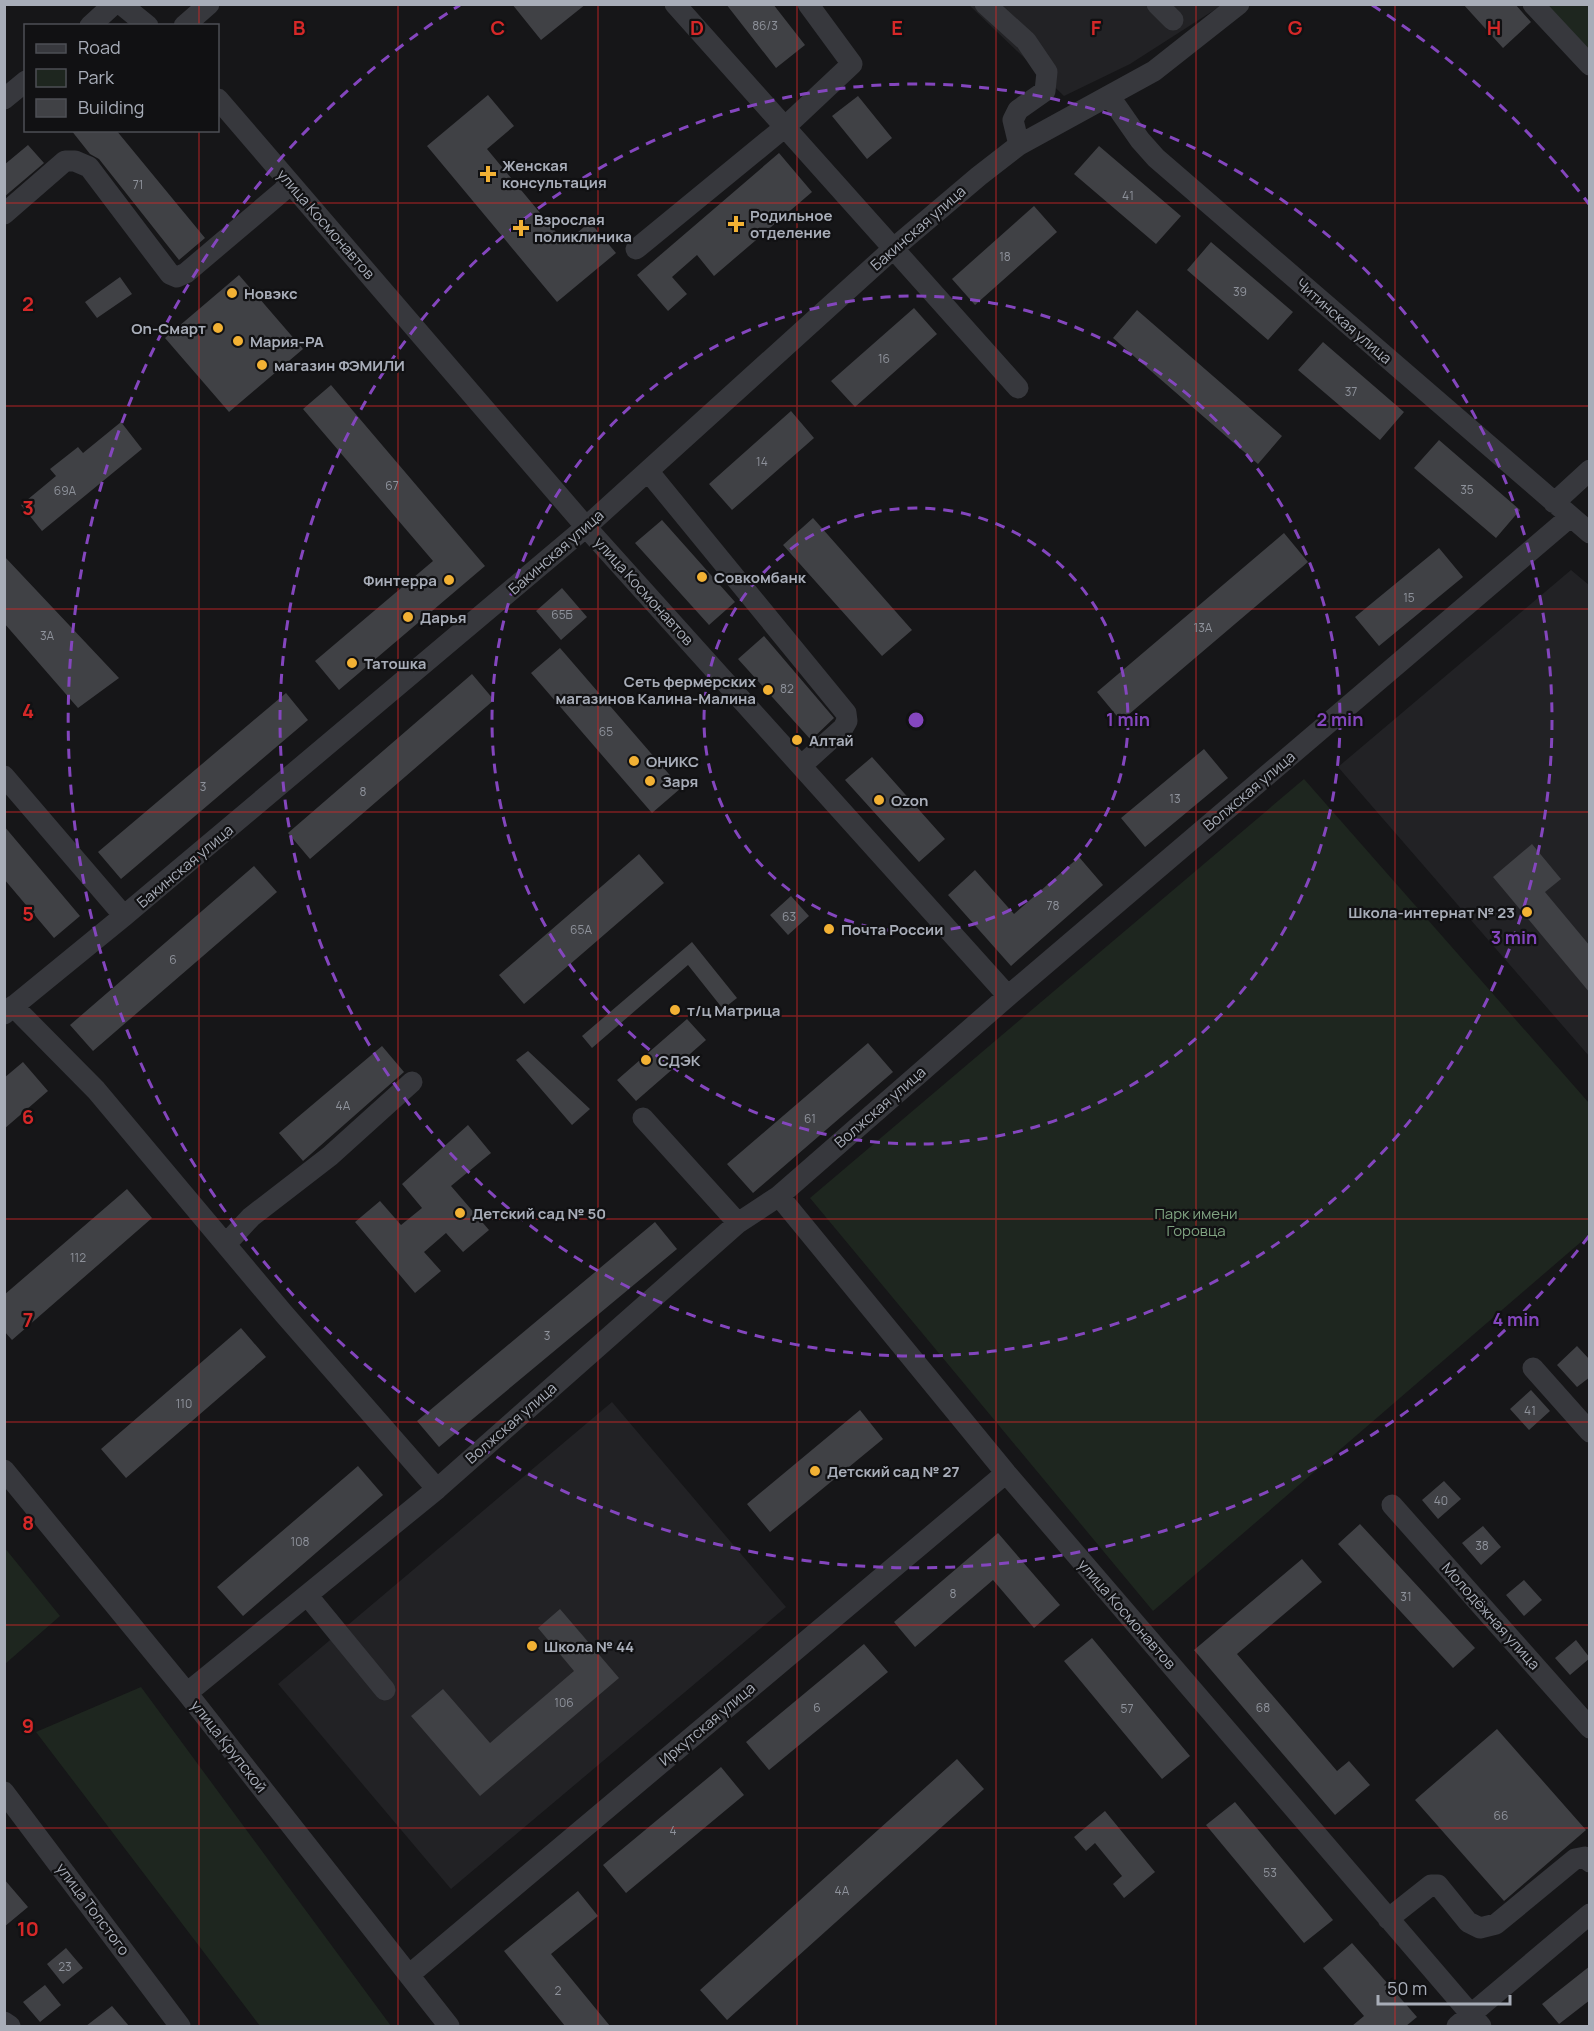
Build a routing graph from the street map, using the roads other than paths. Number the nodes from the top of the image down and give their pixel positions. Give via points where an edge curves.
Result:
1 (114, 4) edge
2 (121, 4) edge
3 (209, 4) edge
4 (675, 4) edge
5 (808, 4) edge
6 (985, 4) edge
7 (1157, 4) edge
8 (1239, 4) edge
9 (1533, 4) edge
10 (1173, 20) dead end
11 (92, 24) edge
12 (146, 24) edge
13 (186, 24) edge
14 (1590, 65) edge
15 (24, 83) edge
16 (1110, 97) junction
17 (4, 99) edge
18 (219, 100) edge
19 (785, 127) junction
20 (1019, 145) junction
21 (291, 184) junction
22 (4, 214) edge
23 (636, 249) dead end
24 (894, 249) junction
25 (1018, 388) dead end
26 (1590, 470) edge
27 (648, 471) junction
28 (1562, 510) junction
29 (586, 527) junction
30 (1590, 533) edge
31 (801, 766) junction
32 (4, 776) edge
33 (124, 916) junction
34 (1008, 996) junction
35 (9, 1010) edge
36 (412, 1082) dead end
37 (643, 1118) dead end
38 (778, 1196) junction
39 (738, 1223) junction
40 (226, 1244) junction
41 (1533, 1368) dead end
42 (1590, 1432) edge
43 (4, 1470) edge
44 (1006, 1473) junction
45 (436, 1489) junction
46 (1392, 1505) dead end
47 (307, 1595) junction
48 (385, 1690) dead end
49 (187, 1693) junction
50 (1590, 1728) edge
51 (7, 1802) edge
52 (1590, 1862) edge
53 (1590, 1914) edge
54 (1388, 1919) junction
55 (409, 1975) junction
56 (4, 2022) edge
57 (1470, 2022) edge
58 (10, 2026) edge
59 (180, 2026) edge
60 (448, 2026) edge

1 - 11 street
2 - 12 street
3 - 13 street
4 - 19 street
5 - 19 street via 852,64
6 - 20 street via 1026,41 1047,72 1045,91 1018,110 1013,120
7 - 10 street
8 - 16 street, Бакинская улица via 1154,71
9 - 14 street
15 - 17 street
16 - 20 street, Бакинская улица
16 - 28 street, Читинская улица via 1156,158
18 - 21 street, улица Космонавтов
19 - 23 street
19 - 24 street
20 - 24 street, Бакинская улица
21 - 22 street via 186,273 177,276 170,274 89,167 75,161 65,161
21 - 29 street, улица Космонавтов
24 - 25 street
24 - 27 street, Бакинская улица
26 - 28 street, Волжская улица
27 - 29 street, Бакинская улица
27 - 31 street via 846,713 843,728
28 - 30 street, Читинская улица
28 - 34 street, Волжская улица
29 - 31 street, улица Космонавтов
29 - 33 street, Бакинская улица
31 - 34 street, улица Космонавтов
32 - 33 street
33 - 35 street, Бакинская улица
34 - 38 street, Волжская улица
35 - 40 street via 96,1090
36 - 40 street via 330,1156 250,1217
37 - 39 street
38 - 39 street, Волжская улица
38 - 44 street, улица Космонавтов
39 - 45 street, Волжская улица
40 - 45 street
41 - 42 street
43 - 49 street, улица Крупской
44 - 54 street, улица Космонавтов
44 - 55 street, Иркутская улица
45 - 47 street, Волжская улица
46 - 50 street, Молодёжная улица
47 - 48 street
47 - 49 street, Волжская улица
49 - 55 street, улица Крупской
51 - 59 street, улица Толстого
52 - 54 street via 1585,1857 1575,1859 1496,1923 1480,1928 1468,1922 1437,1886 1431,1886
53 - 57 street
54 - 57 street, улица Космонавтов
55 - 60 street, улица Крупской
56 - 58 street

